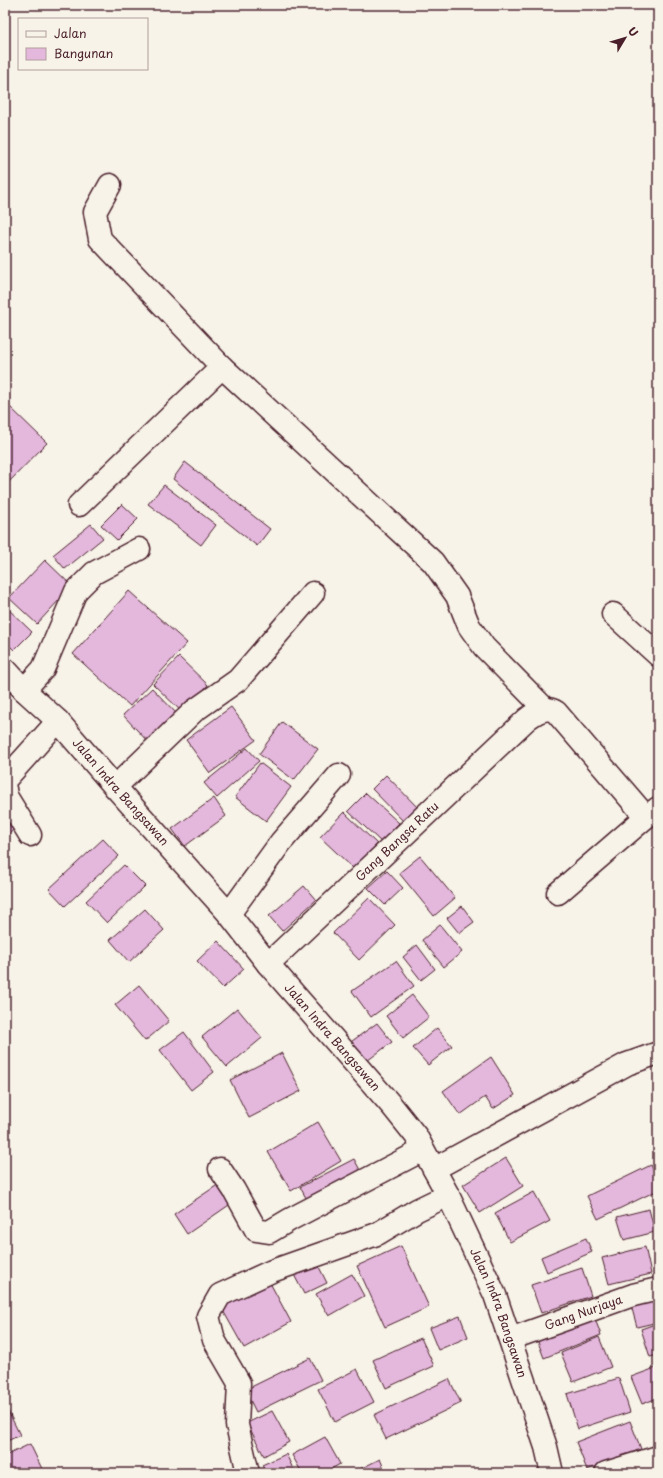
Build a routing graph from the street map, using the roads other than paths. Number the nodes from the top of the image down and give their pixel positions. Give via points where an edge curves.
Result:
1 (110, 185) dead end
2 (222, 367) junction
3 (79, 505) dead end
4 (139, 549) dead end
5 (313, 594) dead end
6 (613, 614) dead end
7 (658, 655) edge
8 (5, 669) edge
9 (24, 690) junction
10 (536, 714) junction
11 (58, 721) junction
12 (339, 775) dead end
13 (5, 780) edge
14 (115, 787) junction
15 (5, 789) edge
16 (652, 812) edge
17 (30, 835) dead end
18 (558, 893) dead end
19 (229, 914) junction
20 (268, 964) junction
21 (658, 1053) edge
22 (423, 1150) junction
23 (220, 1169) dead end
24 (434, 1169) junction
25 (448, 1195) junction
26 (658, 1288) edge
27 (510, 1339) junction
28 (658, 1457) edge
29 (248, 1473) edge
30 (552, 1473) edge
31 (606, 1473) edge

1 - 2 street via 95,212 100,239
2 - 3 street
2 - 10 street via 433,562 457,596 469,626
4 - 9 street via 94,573 76,591 43,669
5 - 14 street via 238,680 194,711
6 - 7 street
8 - 9 street, Jalan Indra Bangsawan
9 - 11 street, Jalan Indra Bangsawan
10 - 16 street via 550,709 556,712
10 - 20 street, Gang Bangsa Ratu
11 - 13 street
11 - 14 street, Jalan Indra Bangsawan
12 - 19 street via 281,842
14 - 19 street, Jalan Indra Bangsawan
15 - 17 street via 6,796
16 - 18 street
19 - 20 street, Jalan Indra Bangsawan
20 - 22 street, Jalan Indra Bangsawan via 392,1106 416,1136
21 - 24 street via 627,1064
22 - 23 street via 269,1232 256,1230
22 - 24 street, Jalan Indra Bangsawan
24 - 25 street, Jalan Indra Bangsawan
25 - 27 street, Jalan Indra Bangsawan via 495,1295
25 - 29 street via 378,1234 272,1271 220,1295 208,1316 214,1340 239,1383 238,1424
26 - 27 street, Gang Nurjaya
27 - 30 street, Jalan Indra Bangsawan
28 - 31 street

